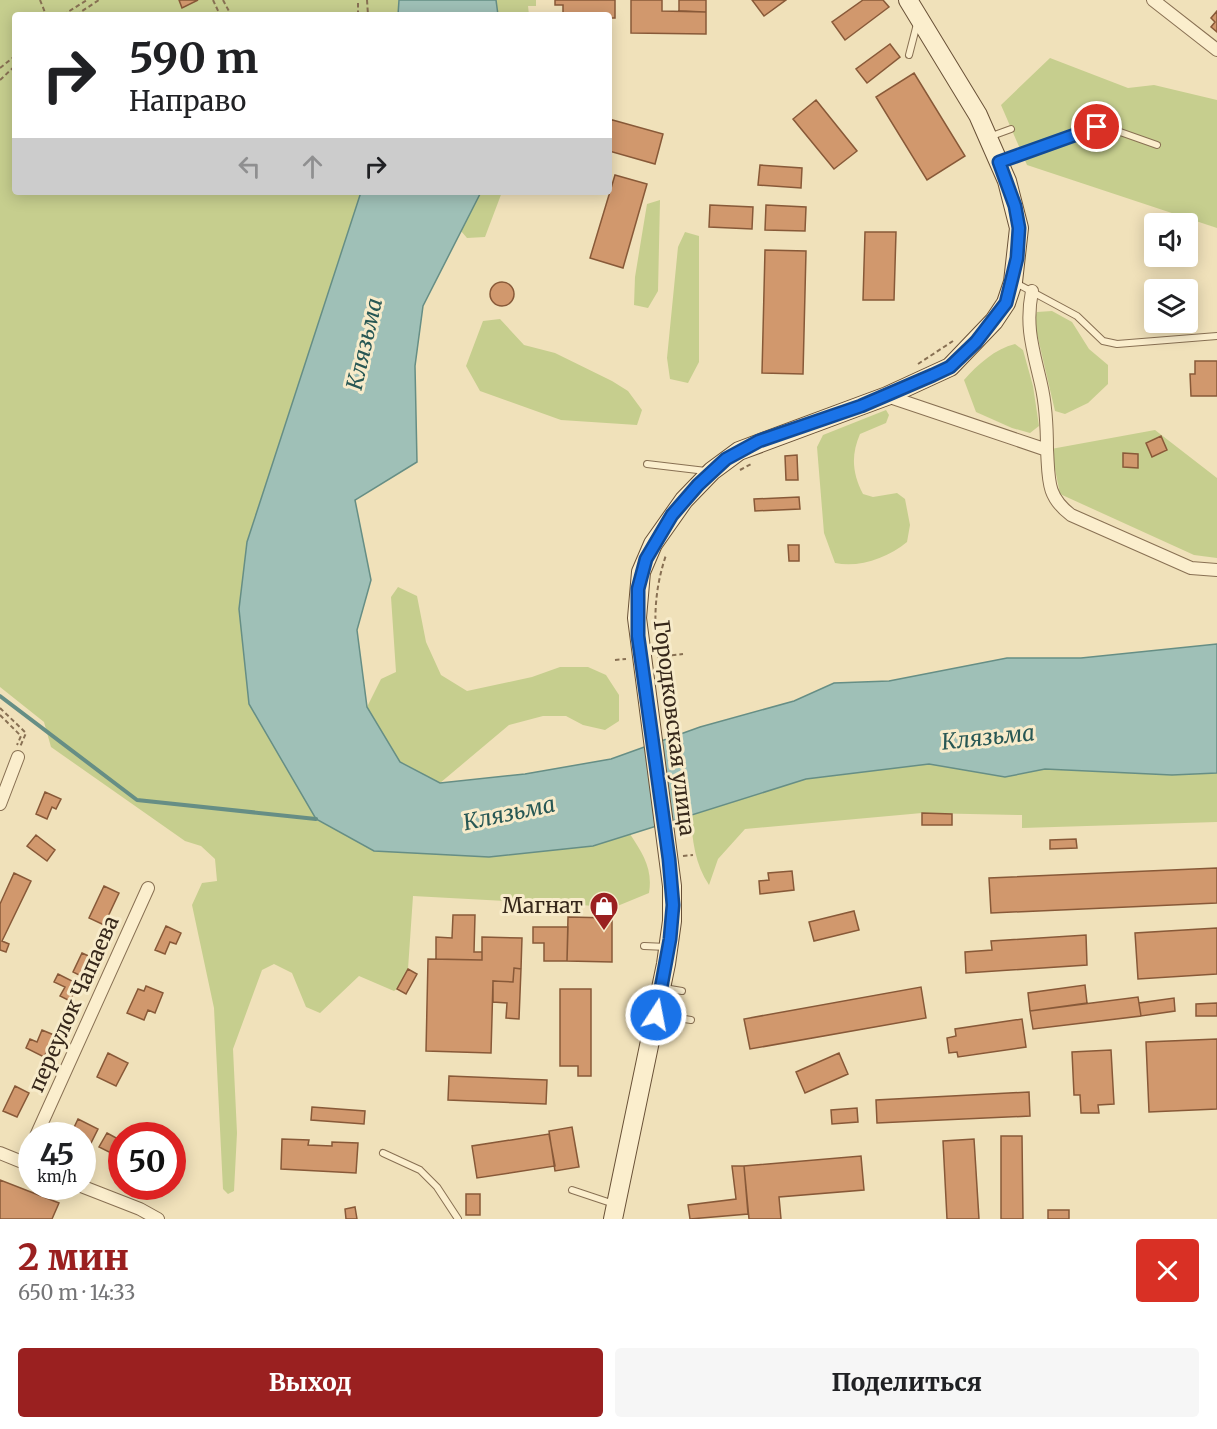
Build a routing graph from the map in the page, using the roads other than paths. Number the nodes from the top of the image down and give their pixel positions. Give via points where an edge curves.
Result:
1 (908, 0) edge
2 (1153, 0) edge
3 (918, 16) junction
4 (1217, 50) edge
5 (909, 55) dead end
6 (1011, 129) dead end
7 (989, 137) junction
8 (1157, 145) dead end
9 (999, 162) junction
10 (1013, 282) junction
11 (1032, 291) junction
12 (1217, 336) edge
13 (887, 396) junction
14 (1047, 450) junction
15 (647, 464) dead end
16 (712, 471) junction
17 (1217, 570) edge
18 (17, 753) road end
19 (0, 804) edge
20 (147, 888) dead end
21 (644, 946) dead end
22 (669, 948) junction
23 (661, 988) junction
24 (682, 991) dead end
25 (656, 1015) junction
26 (690, 1020) dead end
27 (42, 1122) edge
28 (0, 1153) edge
29 (383, 1153) dead end
30 (18, 1160) edge
31 (572, 1190) dead end
32 (96, 1192) edge
33 (615, 1212) edge
34 (158, 1219) edge
35 (458, 1219) edge

1 - 3 main road, Городковская улица
2 - 4 street
3 - 5 lane
3 - 7 main road, Городковская улица
6 - 7 lane
7 - 9 main road, Городковская улица
8 - 9 lane via 1097,127
9 - 10 main road, Городковская улица via 1019,228
10 - 11 lane
10 - 13 main road, Городковская улица via 994,321 950,367
11 - 12 lane via 1077,316 1103,342
11 - 14 street via 1028,314 1047,424
13 - 14 street
13 - 16 main road, Городковская улица via 759,441
14 - 17 street via 1051,493 1071,515 1191,568
15 - 16 lane
16 - 22 main road, Городковская улица via 672,515 646,559 637,604 676,858
18 - 19 street
20 - 27 street, переулок Чапаева
21 - 22 lane
22 - 23 main road, Городковская улица
23 - 24 lane
23 - 25 main road, Городковская улица
25 - 26 lane
25 - 33 main road, Городковская улица
28 - 30 street
29 - 35 lane via 420,1170 437,1187
31 - 33 lane
32 - 34 street

